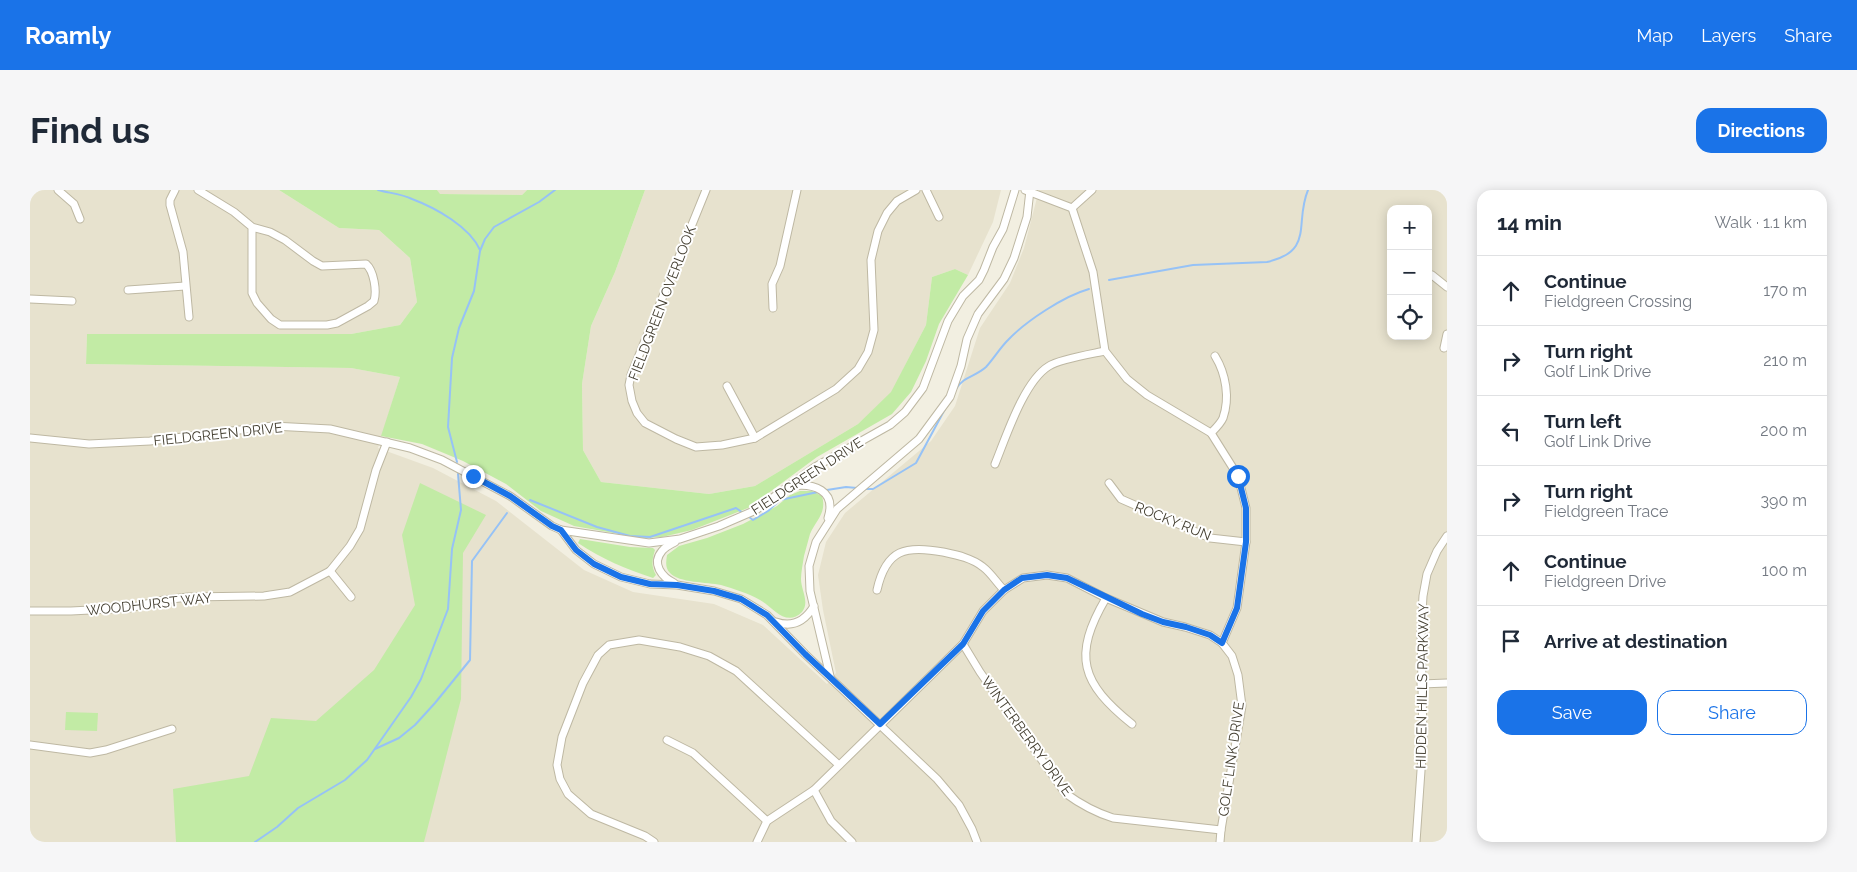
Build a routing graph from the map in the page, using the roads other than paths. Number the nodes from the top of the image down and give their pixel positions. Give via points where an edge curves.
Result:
1 (58, 190) edge
2 (175, 190) edge
3 (198, 190) edge
4 (706, 190) edge
5 (797, 190) edge
6 (916, 190) edge
7 (926, 190) edge
8 (1015, 190) edge
9 (1092, 190) edge
10 (1028, 191) edge
11 (1072, 208) junction
12 (939, 217) dead end
13 (80, 219) dead end
14 (252, 227) junction
15 (1432, 276) dead end
16 (185, 286) junction
17 (1447, 287) edge
18 (128, 290) dead end
19 (30, 299) edge
20 (72, 300) dead end
21 (773, 308) dead end
22 (190, 317) dead end
23 (1447, 334) edge
24 (1444, 348) dead end
25 (1105, 351) junction
26 (1215, 356) dead end
27 (727, 386) dead end
28 (1211, 433) junction
29 (30, 438) edge
30 (754, 438) junction
31 (387, 442) junction
32 (995, 464) dead end
33 (1109, 483) dead end
34 (790, 487) junction
35 (826, 525) junction
36 (561, 530) junction
37 (1447, 536) edge
38 (680, 539) junction
39 (1246, 542) junction
40 (330, 571) junction
41 (677, 585) junction
42 (877, 590) dead end
43 (1004, 590) junction
44 (351, 596) dead end
45 (1106, 598) junction
46 (814, 606) junction
47 (30, 611) edge
48 (773, 621) junction
49 (1222, 643) junction
50 (963, 644) junction
51 (830, 676) junction
52 (1447, 683) edge
53 (1421, 684) junction
54 (880, 724) junction
55 (1132, 724) dead end
56 (172, 729) dead end
57 (667, 740) dead end
58 (30, 745) edge
59 (839, 765) junction
60 (814, 790) junction
61 (768, 821) junction
62 (1221, 830) junction
63 (654, 842) edge
64 (757, 842) edge
65 (852, 842) edge
66 (977, 842) edge
67 (1220, 842) edge
68 (1416, 842) edge

1 - 13 street via 74,204
2 - 16 street via 170,205 182,247
3 - 14 street
4 - 30 street, FIELDGREEN OVERLOOK via 631,375 630,395 645,423 696,447
5 - 21 street via 780,266 772,284
6 - 30 street, FIELDGREEN OVERLOOK via 896,201 874,240 871,260 874,330 868,352 858,369 836,389
7 - 12 street
8 - 34 street, FIELDGREEN DRIVE via 1003,229 984,270 948,321 927,379 913,404 890,425 824,462
9 - 11 street
10 - 11 street
10 - 35 street via 1027,217 1014,258 1004,279 978,314 950,397 920,439 837,509
11 - 25 street via 1093,272
14 - 14 street via 285,240 322,266 366,264 371,269 375,286 374,301 337,323 280,325 257,303 252,293
15 - 17 street
16 - 18 street
16 - 22 street
19 - 20 street
23 - 24 street
25 - 28 street via 1127,379 1147,395
25 - 32 street via 1049,366 1036,378 1025,394
26 - 28 street via 1222,368 1227,397 1223,419
27 - 30 street
28 - 39 street via 1238,476 1246,508
29 - 31 street, FIELDGREEN DRIVE via 89,444 150,441 273,426 330,429
31 - 36 street, FIELDGREEN DRIVE via 410,448 465,472 510,496
31 - 40 street, WOODHURST WAY via 360,528
33 - 39 street, ROCKY RUN via 1121,499 1210,538
34 - 35 street via 817,487 824,492 830,504
34 - 38 street, FIELDGREEN DRIVE via 737,519
35 - 46 street via 816,542 809,566
36 - 38 street, FIELDGREEN DRIVE via 649,543
36 - 41 street via 576,550 594,564 621,577 644,583
37 - 53 street, HIDDEN HILLS PARKWAY via 1437,551 1423,596
38 - 41 street via 662,550 658,563 659,571
39 - 49 street via 1237,608
40 - 44 street
40 - 47 street, WOODHURST WAY via 290,592 264,596 188,596 129,608
41 - 48 street via 741,599
42 - 43 street via 881,573 892,558 914,549 972,560
43 - 45 street via 1022,578 1047,575 1067,578
43 - 50 street via 983,611
45 - 49 street via 1163,622 1210,635
45 - 55 street via 1094,617 1085,644 1085,661 1090,677 1111,707
46 - 48 street via 798,623 783,625
46 - 51 street
48 - 51 street
49 - 62 street, GOLF LINK DRIVE via 1232,656 1242,706
50 - 54 street
50 - 62 street, WINTERBERRY DRIVE via 1065,793 1081,805 1112,818
51 - 54 street
52 - 53 street
53 - 68 street, HIDDEN HILLS PARKWAY via 1423,742
54 - 59 street
54 - 66 street via 959,805
56 - 58 street via 90,753
57 - 61 street via 693,753
59 - 60 street
59 - 63 street via 736,671 709,656 639,640 609,646 598,656 583,683 562,737 557,765 560,779 568,794 591,814
60 - 61 street
60 - 65 street via 832,821
61 - 64 street
62 - 67 street, GOLF LINK DRIVE

